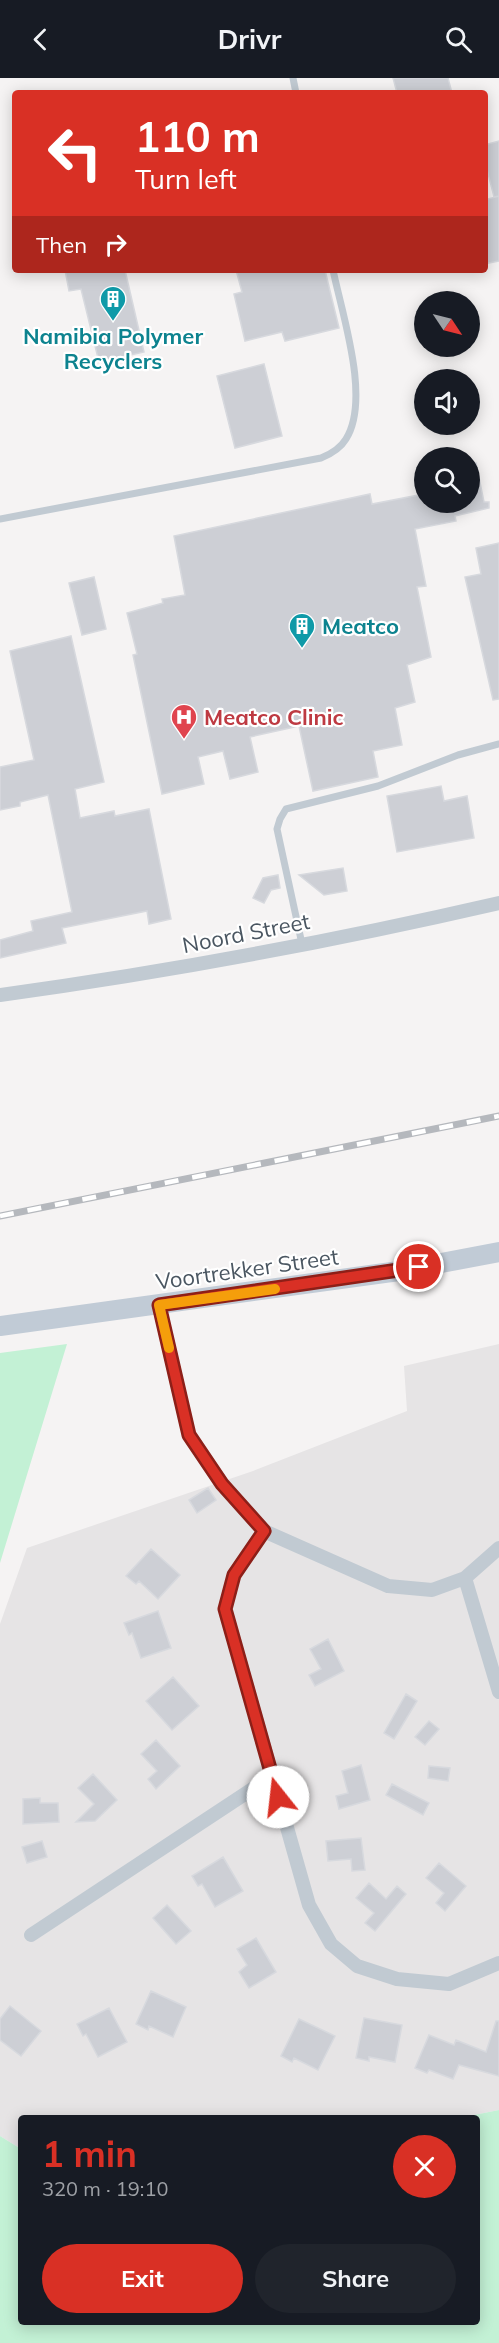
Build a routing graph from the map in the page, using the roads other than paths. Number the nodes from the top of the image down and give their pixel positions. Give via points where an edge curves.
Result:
1 (334, 273) edge
2 (0, 519) edge
3 (499, 744) edge
4 (499, 903) edge
5 (302, 944) junction
6 (0, 995) edge
7 (499, 1252) edge
8 (159, 1305) junction
9 (0, 1326) edge
10 (264, 1531) junction
11 (499, 1548) edge
12 (465, 1578) junction
13 (499, 1692) edge
14 (272, 1776) junction
15 (31, 1935) dead end
16 (499, 1963) edge

1 - 2 lane via 356,381 353,423 335,452 194,484
3 - 5 lane via 458,755 378,786 286,809 277,829
4 - 5 street, Noord Street
5 - 6 street, Noord Street via 97,982
7 - 8 main road, Voortrekker Street via 399,1271
8 - 9 main road, Voortrekker Street
8 - 10 street via 189,1435 222,1484
10 - 12 street via 388,1586 432,1590
10 - 14 street via 234,1575 225,1609
11 - 12 street
12 - 13 street
14 - 15 street
14 - 16 street via 309,1905 331,1944 357,1966 397,1979 449,1984

